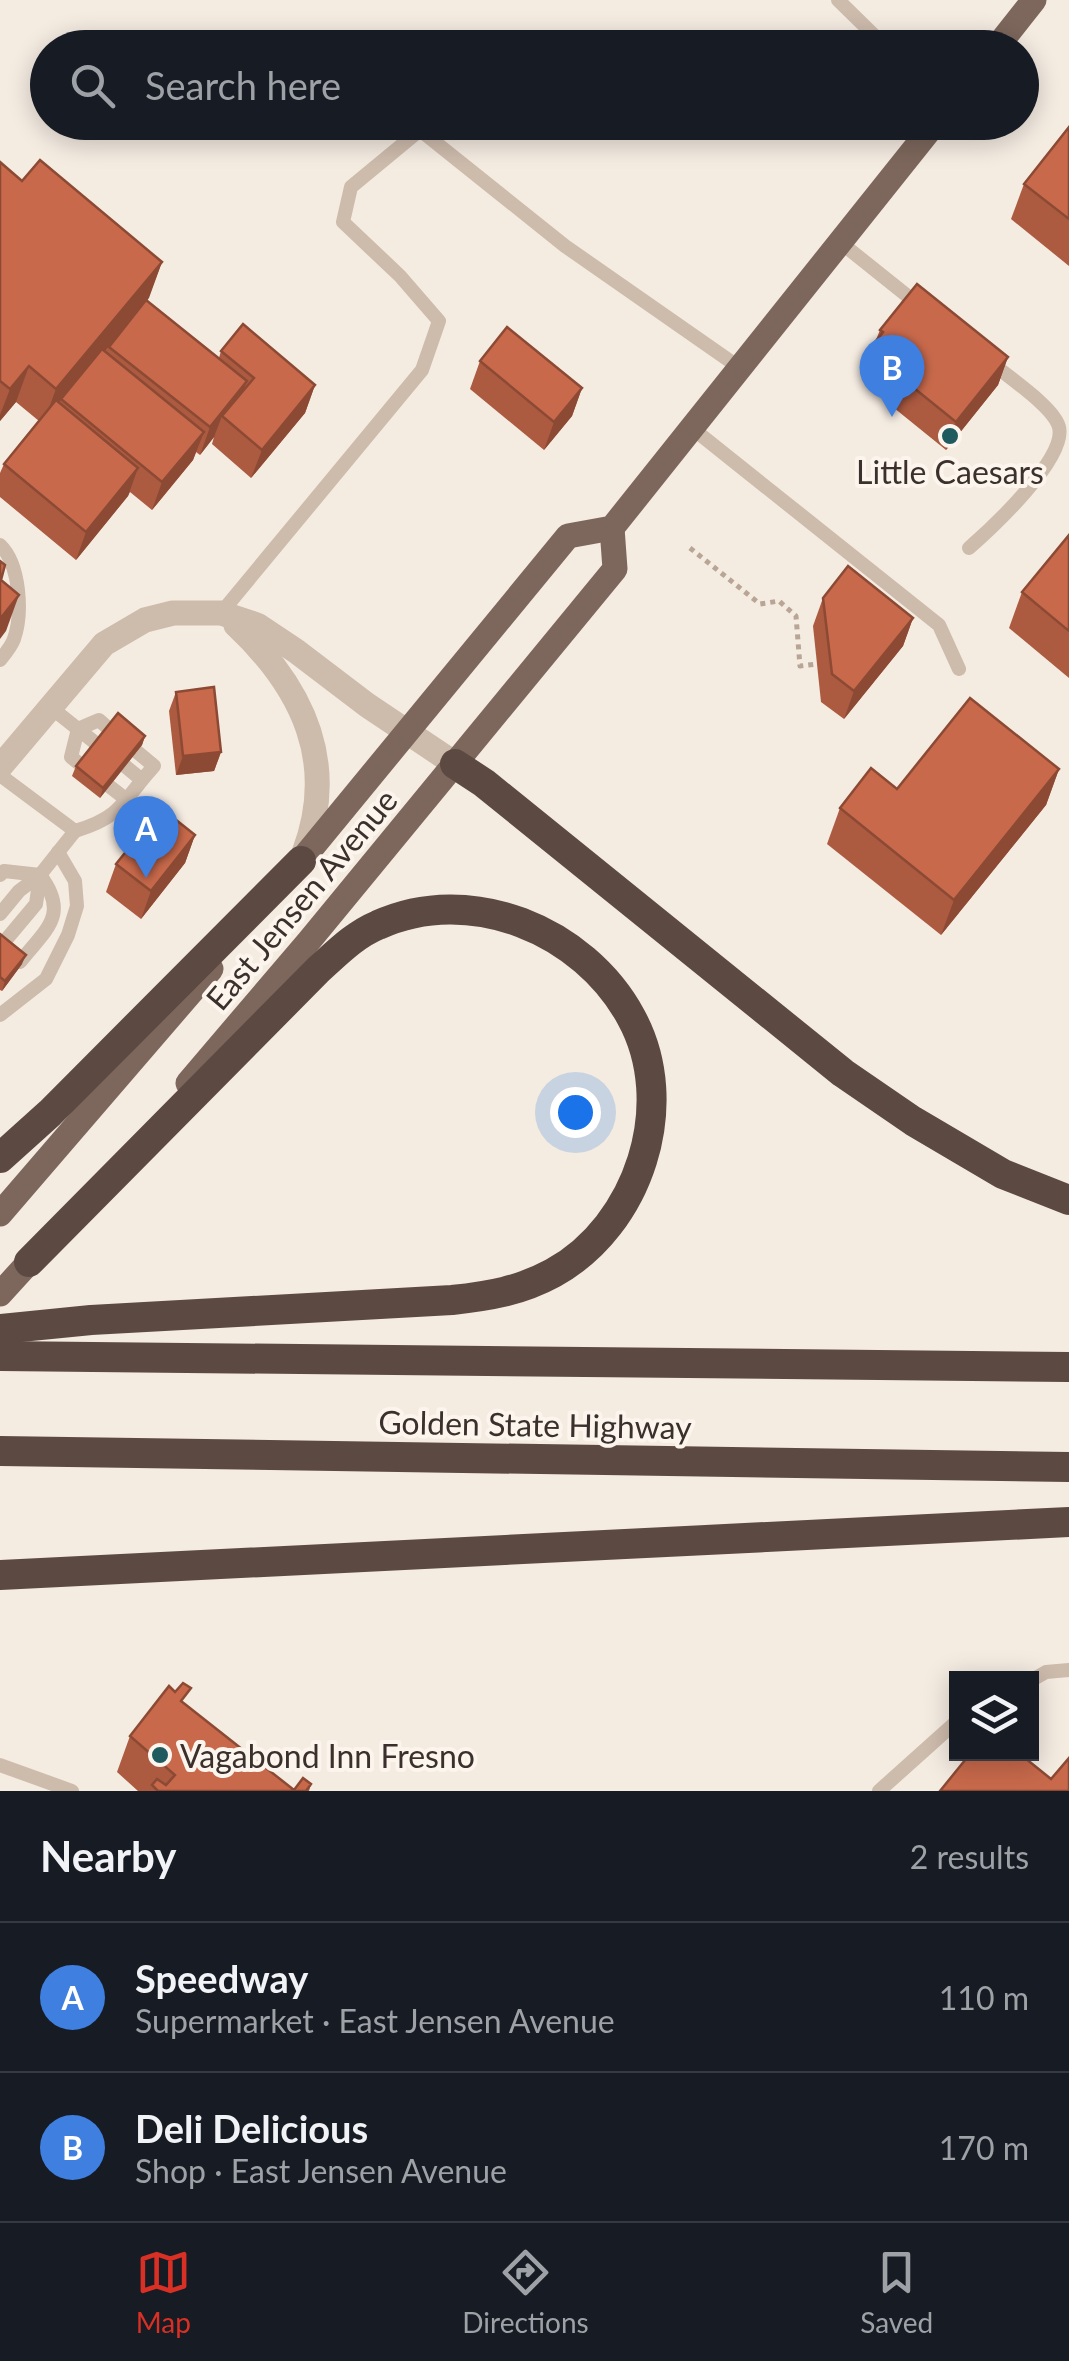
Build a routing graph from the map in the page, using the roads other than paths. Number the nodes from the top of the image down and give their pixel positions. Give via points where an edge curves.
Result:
1 (838, 0) edge
2 (1034, 0) edge
3 (869, 30) edge
4 (1010, 30) edge
5 (408, 140) edge
6 (432, 140) edge
7 (922, 140) edge
8 (840, 242) junction
9 (940, 322) edge
10 (983, 356) edge
11 (740, 368) junction
12 (692, 428) junction
13 (612, 528) junction
14 (0, 544) edge
15 (969, 548) dead end
16 (221, 612) junction
17 (0, 660) edge
18 (959, 669) dead end
19 (49, 706) junction
20 (78, 728) junction
21 (109, 729) edge
22 (408, 732) junction
23 (98, 745) edge
24 (136, 752) edge
25 (455, 764) junction
26 (81, 765) edge
27 (125, 766) edge
28 (0, 771) edge
29 (142, 780) junction
30 (109, 786) edge
31 (127, 800) junction
32 (75, 831) junction
33 (58, 852) junction
34 (301, 860) junction
35 (40, 875) junction
36 (0, 876) edge
37 (0, 914) edge
38 (0, 947) edge
39 (20, 962) edge
40 (0, 1015) edge
41 (0, 1158) edge
42 (1069, 1200) edge
43 (0, 1214) edge
44 (29, 1262) junction
45 (0, 1294) edge
46 (0, 1328) edge
47 (0, 1356) edge
48 (1069, 1367) edge
49 (0, 1451) edge
50 (1069, 1466) edge
51 (1069, 1522) edge
52 (0, 1574) edge
53 (1069, 1670) edge
54 (1039, 1676) edge
55 (949, 1728) edge
56 (0, 1765) edge
57 (72, 1791) edge
58 (879, 1791) edge

1 - 3 lane
2 - 4 main road
5 - 16 lane via 351,187 344,222 439,321 422,370
6 - 11 lane via 565,246
7 - 8 main road
8 - 9 lane
8 - 11 main road
10 - 15 lane via 1060,427 1058,448 1000,522
11 - 12 main road
12 - 13 main road
12 - 18 lane via 939,626
13 - 22 main road, East Jensen Avenue via 568,536
13 - 25 main road, East Jensen Avenue via 615,569
14 - 17 lane via 12,560 17,619
16 - 19 street via 174,613 126,629
16 - 22 street via 270,634
16 - 34 street via 265,654 310,733 319,803
19 - 20 lane
19 - 28 street
20 - 21 lane via 99,720
20 - 23 lane
20 - 26 lane via 71,756
22 - 25 street
22 - 34 main road, East Jensen Avenue
24 - 29 lane via 154,766
25 - 42 highway via 843,1073 1004,1174
25 - 44 main road, East Jensen Avenue
27 - 29 lane
28 - 32 lane
29 - 31 lane
30 - 31 lane
31 - 32 lane via 106,821
32 - 33 lane
33 - 35 lane
33 - 40 lane via 75,882 77,906 68,935 46,979
34 - 41 highway
34 - 43 main road, East Jensen Avenue
35 - 36 lane
35 - 37 lane
35 - 38 lane via 36,904
35 - 39 lane via 54,894 54,919
44 - 45 main road, East Jensen Avenue
44 - 46 highway via 318,970 378,924 432,910 508,917 557,938 602,974 632,1018 650,1070 650,1129 633,1188 600,1238 555,1272 504,1294 452,1300
47 - 48 highway, Golden State Highway
49 - 50 highway, Golden State Highway
51 - 52 highway
53 - 54 lane
55 - 58 lane
56 - 57 lane

